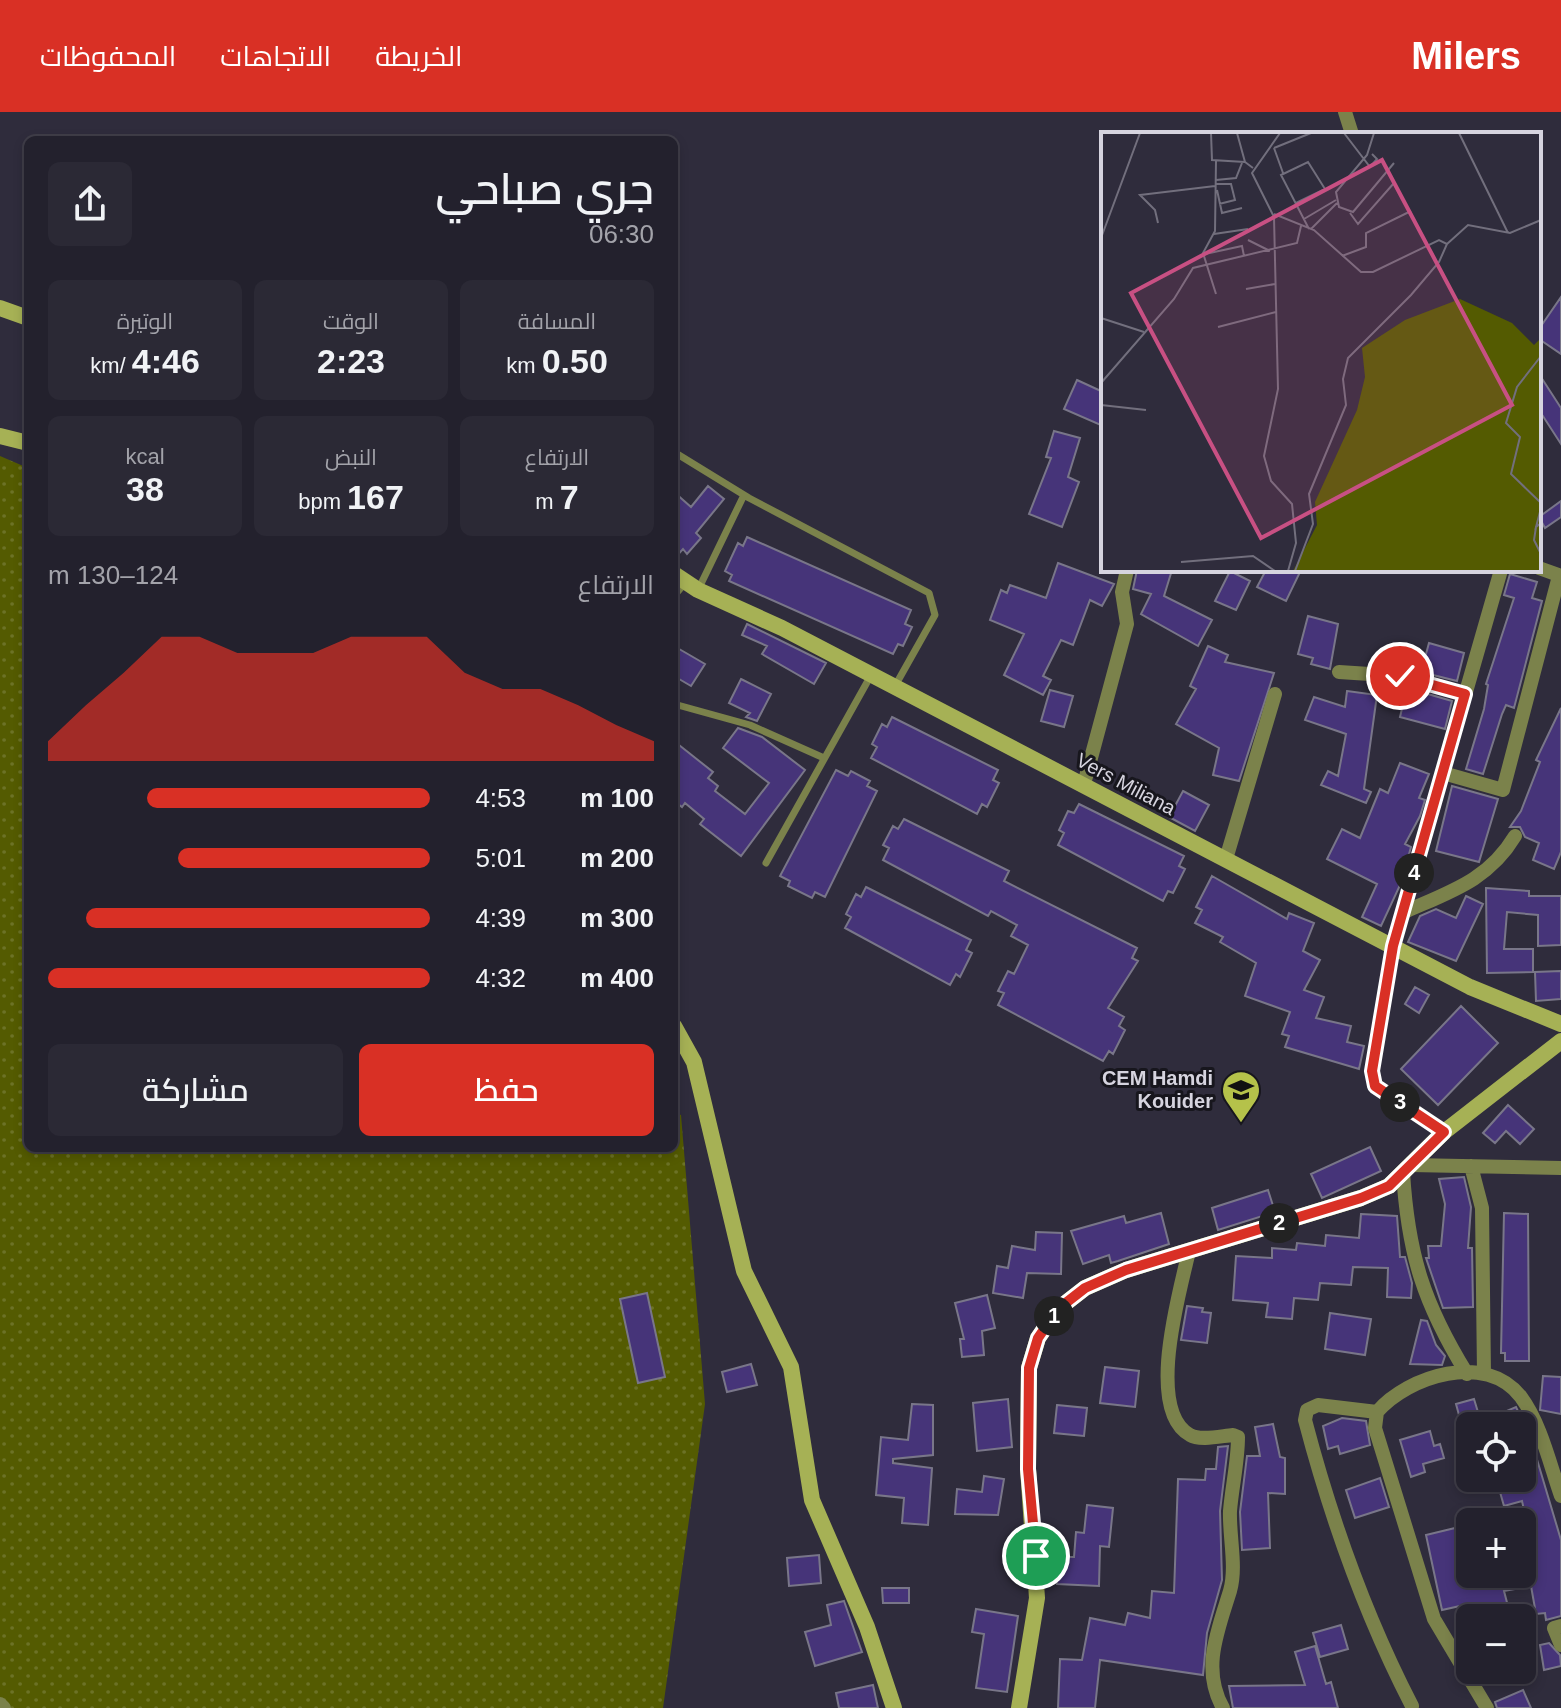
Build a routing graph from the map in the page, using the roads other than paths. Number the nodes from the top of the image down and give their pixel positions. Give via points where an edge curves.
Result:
1 (1345, 112) edge
2 (1351, 132) edge
3 (0, 308) edge
4 (24, 317) edge
5 (0, 436) edge
6 (24, 442) edge
7 (678, 454) edge
8 (744, 495) junction
9 (1541, 569) edge
10 (1127, 572) edge
11 (1500, 572) edge
12 (1560, 576) edge
13 (686, 582) edge
14 (1339, 672) dead end
15 (870, 677) junction
16 (894, 688) junction
17 (1275, 694) dead end
18 (1465, 694) junction
19 (678, 705) edge
20 (824, 758) junction
21 (1443, 773) junction
22 (1084, 784) junction
23 (1515, 836) dead end
24 (1226, 859) junction
25 (766, 863) dead end
26 (1402, 913) junction
27 (1393, 946) junction
28 (1561, 1024) edge
29 (678, 1033) edge
30 (1561, 1041) edge
31 (1444, 1132) junction
32 (1471, 1166) junction
33 (1407, 1168) junction
34 (1561, 1168) edge
35 (1189, 1251) junction
36 (1467, 1374) junction
37 (1484, 1374) junction
38 (1377, 1412) junction
39 (1561, 1496) edge
40 (1561, 1626) edge
41 (1561, 1645) edge
42 (1412, 1706) edge
43 (894, 1708) edge
44 (1019, 1708) edge
45 (1223, 1708) edge
46 (1487, 1708) edge

1 - 2 street
3 - 4 street
5 - 6 street
7 - 8 lane
8 - 13 lane
8 - 16 lane via 929,593 935,615
9 - 12 street
10 - 22 street via 1122,592 1127,624
11 - 18 street
12 - 21 street via 1503,790
13 - 15 street, Vers Miliana
14 - 18 street via 1400,676
15 - 16 street, Vers Miliana
15 - 20 lane
16 - 22 street, Vers Miliana
17 - 24 street
18 - 21 street
19 - 20 lane via 750,725
20 - 25 lane
21 - 26 street
22 - 24 street, Vers Miliana
23 - 26 street via 1483,874
24 - 27 street, Vers Miliana
26 - 27 street
27 - 28 street, Vers Miliana via 1470,987
27 - 31 street via 1372,1071 1375,1086
29 - 43 street via 694,1062 744,1271 791,1367 812,1500 867,1627
30 - 31 street
31 - 33 street
32 - 33 street
32 - 34 street
32 - 37 street via 1482,1208
33 - 35 street via 1389,1186 1361,1198
33 - 36 street via 1405,1211 1418,1274 1430,1309
35 - 44 street via 1085,1288 1058,1309 1038,1338 1029,1368 1028,1469 1037,1598
35 - 45 street via 1173,1325 1168,1400 1187,1434 1238,1437 1230,1513 1230,1590 1214,1638 1213,1690
36 - 37 street
36 - 38 street via 1438,1375 1406,1386
37 - 39 street via 1520,1396
38 - 42 street via 1318,1405 1307,1410 1305,1420 1351,1569 1379,1643
38 - 46 street via 1375,1428 1434,1619
40 - 41 street via 1554,1628

